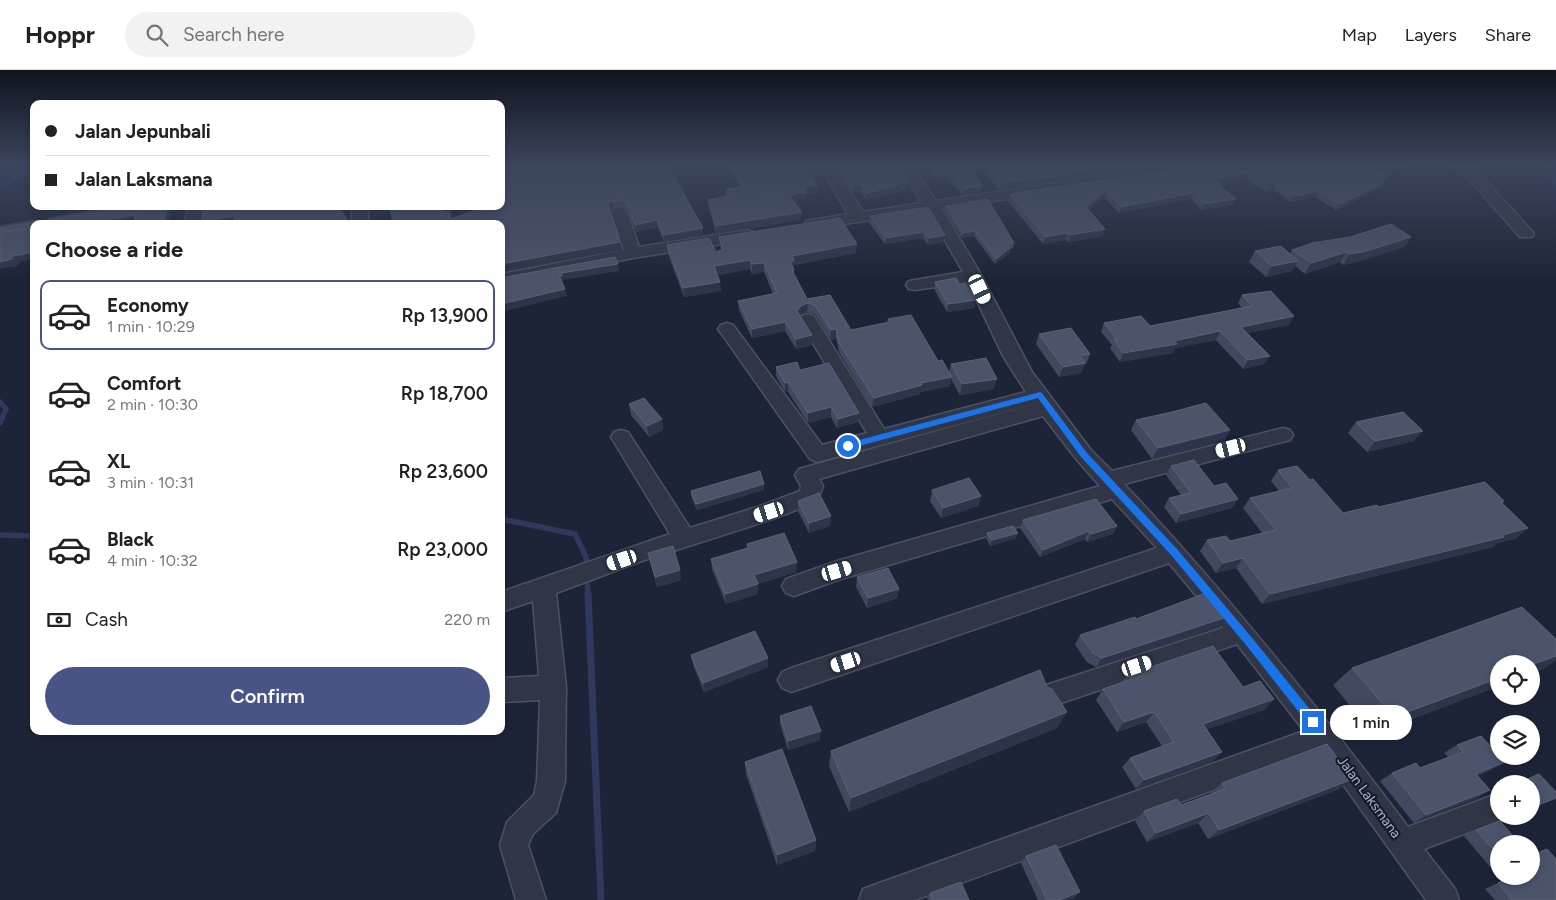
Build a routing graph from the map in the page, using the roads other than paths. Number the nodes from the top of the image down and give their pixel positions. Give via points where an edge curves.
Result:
1 (850, 204) edge
2 (940, 204) edge
3 (1499, 204) edge
4 (933, 205) junction
5 (132, 210) edge
6 (619, 212) dead end
7 (858, 217) junction
8 (76, 220) edge
9 (799, 226) edge
10 (29, 228) edge
11 (0, 233) edge
12 (760, 233) edge
13 (1526, 234) dead end
14 (633, 253) junction
15 (973, 276) junction
16 (505, 278) edge
17 (915, 285) dead end
18 (808, 320) dead end
19 (727, 329) dead end
20 (1044, 401) junction
21 (1283, 435) dead end
22 (621, 437) dead end
23 (879, 437) junction
24 (1112, 485) junction
25 (686, 538) junction
26 (1174, 552) junction
27 (794, 586) dead end
28 (544, 588) junction
29 (505, 601) edge
30 (1242, 632) junction
31 (792, 680) dead end
32 (553, 686) junction
33 (505, 690) edge
34 (1049, 695) edge
35 (1324, 736) junction
36 (1490, 810) edge
37 (1402, 843) junction
38 (1437, 898) edge
39 (531, 900) edge
40 (874, 900) edge

1 - 7 street
2 - 4 street
3 - 13 street
4 - 7 street
4 - 15 street, Jalan Laksmana
5 - 8 main road
6 - 14 street
7 - 9 street
10 - 11 main road
12 - 14 street
14 - 16 street
15 - 17 street
15 - 20 street, Jalan Laksmana via 1017,364
18 - 23 street
19 - 23 street via 817,454
20 - 23 street
20 - 24 street, Jalan Laksmana via 1084,455
20 - 25 street via 806,475 812,486 809,496
21 - 24 street
22 - 25 street
24 - 26 street, Jalan Laksmana
24 - 27 street
25 - 28 street
26 - 30 street, Jalan Laksmana
26 - 31 street
28 - 29 street
28 - 32 street
30 - 34 street
30 - 35 street, Jalan Laksmana
32 - 33 street
32 - 39 street via 549,796 517,832 514,845
35 - 37 street, Jalan Laksmana
35 - 40 street
36 - 37 street
37 - 38 street, Jalan Laksmana

